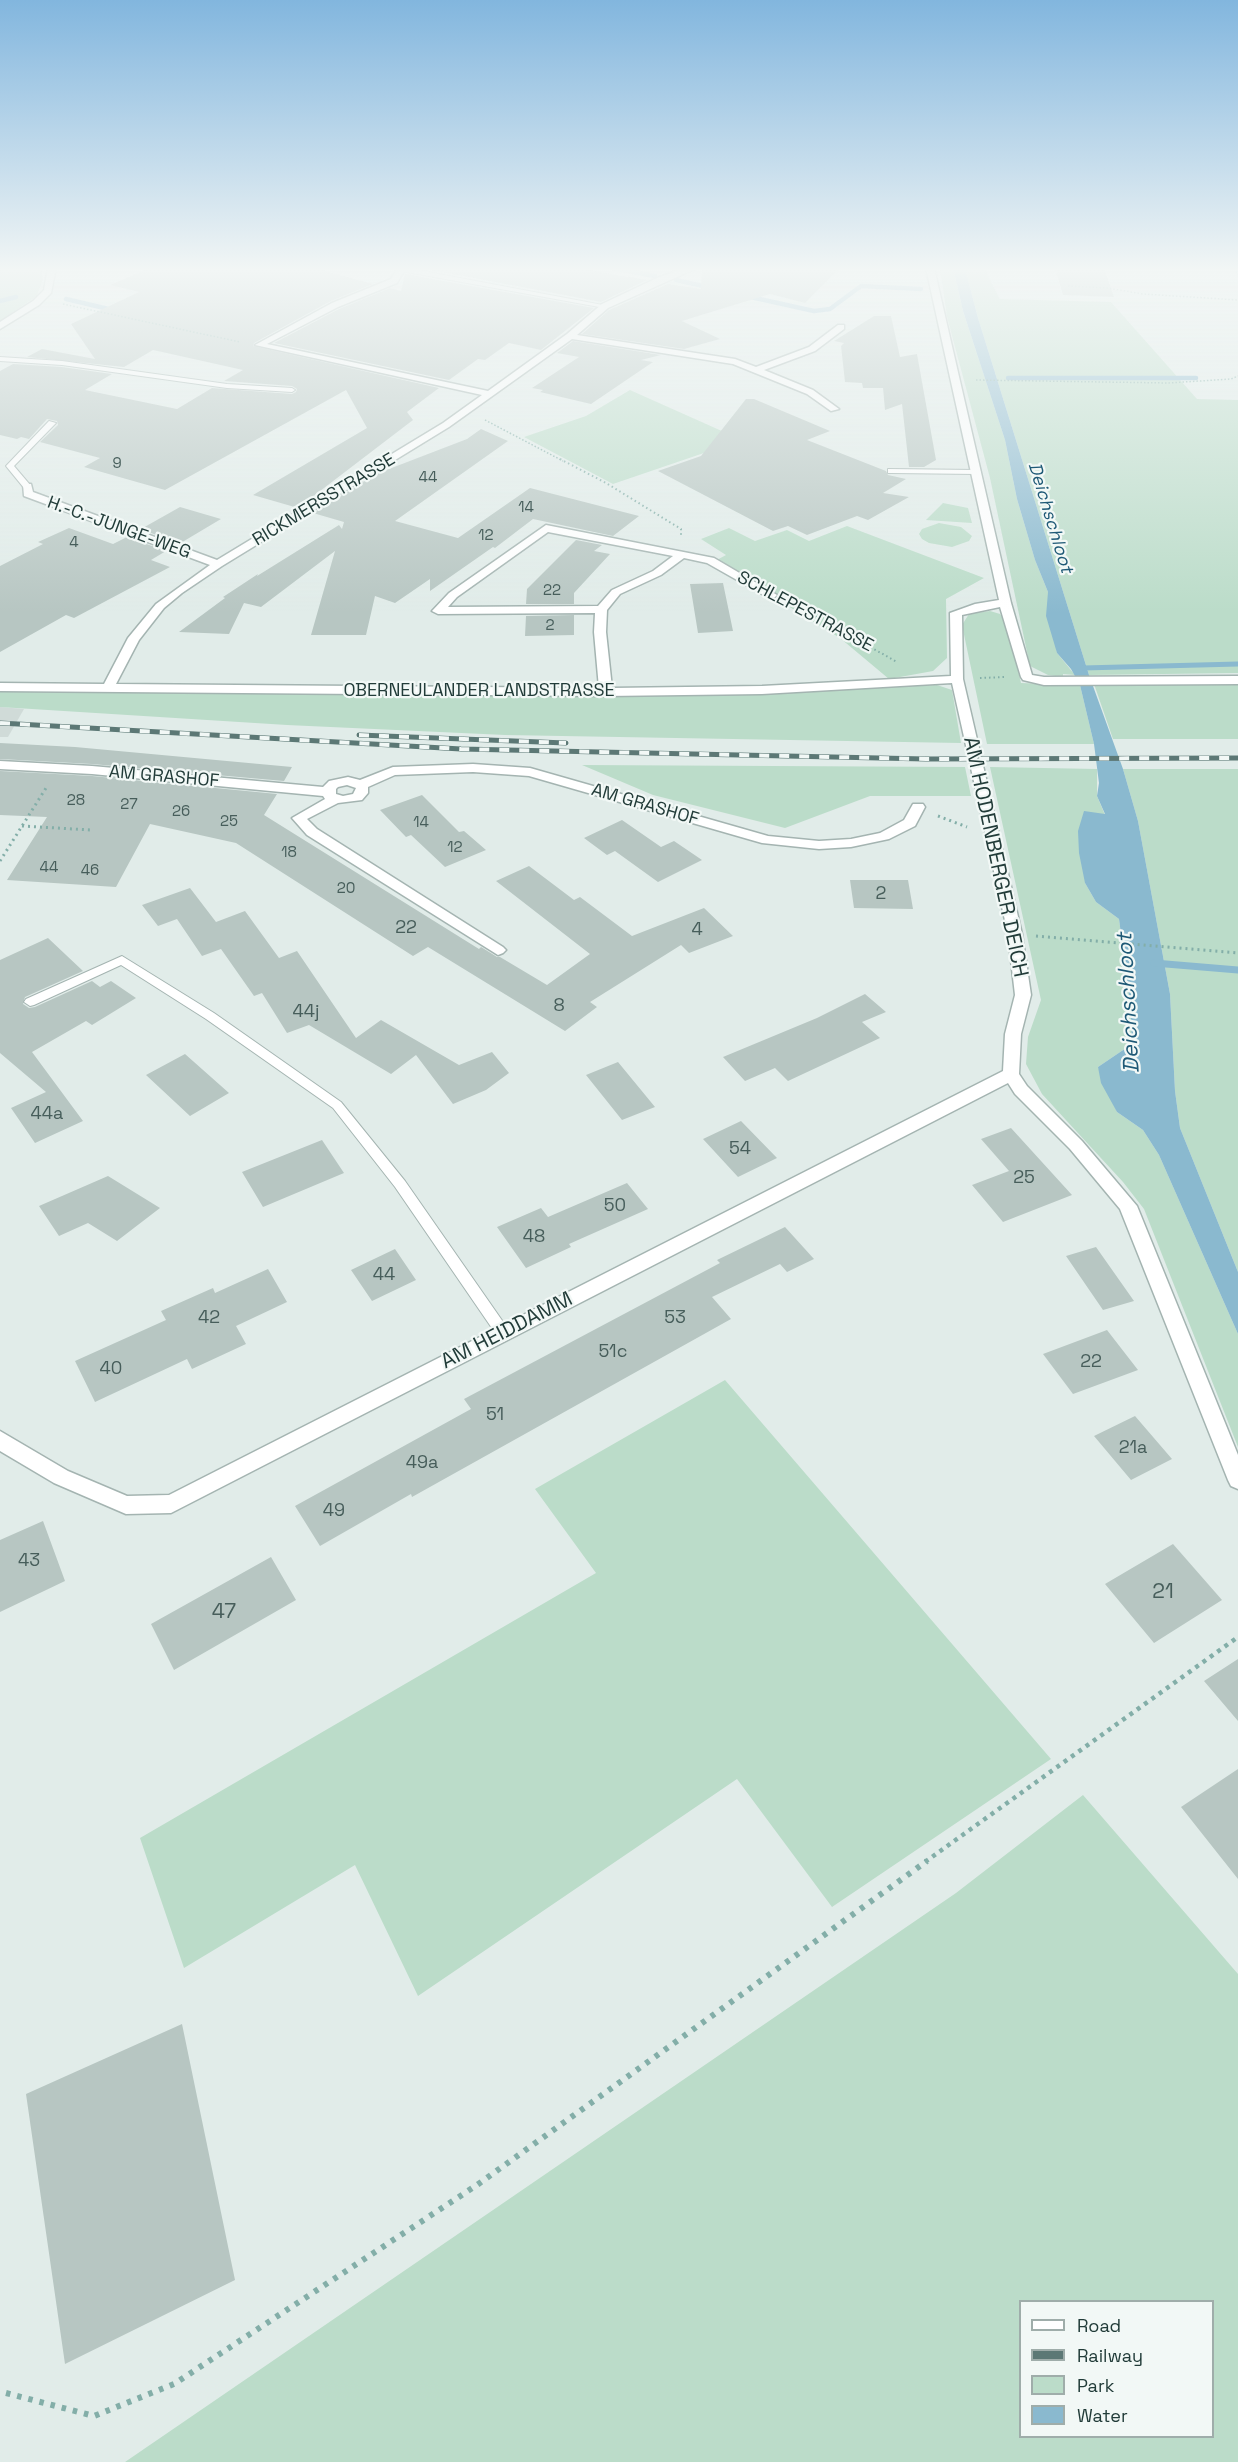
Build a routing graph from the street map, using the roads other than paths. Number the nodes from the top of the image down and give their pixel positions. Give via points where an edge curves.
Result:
1 (205, 383) edge
2 (438, 383) edge
3 (505, 383) edge
4 (788, 383) edge
5 (956, 383) edge
6 (292, 390) dead end
7 (490, 394) junction
8 (834, 410) dead end
9 (52, 423) dead end
10 (891, 471) dead end
11 (977, 472) junction
12 (27, 486) joint
13 (680, 556) junction
14 (218, 564) junction
15 (771, 595) road end
16 (1005, 603) junction
17 (602, 609) junction
18 (957, 679) junction
19 (1238, 680) edge
20 (0, 687) edge
21 (108, 688) junction
22 (606, 692) junction
23 (0, 765) edge
24 (332, 796) junction
25 (918, 807) road end
26 (498, 950) dead end
27 (30, 1002) dead end
28 (1011, 1074) junction
29 (503, 1333) junction
30 (0, 1440) edge
31 (1238, 1480) edge

1 - 6 lane
2 - 7 street
3 - 7 street, RICKMERSSTRASSE
4 - 8 street via 810,392
5 - 11 street
7 - 14 street, RICKMERSSTRASSE
9 - 12 lane via 10,466
10 - 11 lane
11 - 16 street
12 - 14 street, H.-C.-JUNGE-WEG via 27,494
13 - 15 street, SCHLEPESTRASSE via 710,560
13 - 17 street via 657,573 616,592
13 - 17 street, SCHLEPESTRASSE via 546,528 453,595 438,611
14 - 21 street, RICKMERSSTRASSE via 153,613 122,657
16 - 18 street, AM HODENBERGER DEICH via 956,613
16 - 19 street via 1027,676 1044,681
17 - 22 street via 600,632
18 - 22 street, OBERNEULANDER LANDSTRASSE via 762,690
18 - 28 street, AM HODENBERGER DEICH via 1015,934 1023,995 1013,1034
20 - 21 street, OBERNEULANDER LANDSTRASSE
21 - 22 street, OBERNEULANDER LANDSTRASSE
23 - 24 street, AM GRASHOF
24 - 25 street, AM GRASHOF via 329,788 340,782 361,785 393,771 473,768 530,772 766,840 819,845 884,836 910,823
24 - 26 street, AM GRASHOF via 299,818 312,832
27 - 29 lane via 122,960 337,1105 400,1184
28 - 29 street, AM HEIDDAMM
28 - 31 street via 1021,1090 1076,1145 1128,1206
29 - 30 street, AM HEIDDAMM via 171,1504 126,1505 61,1477

